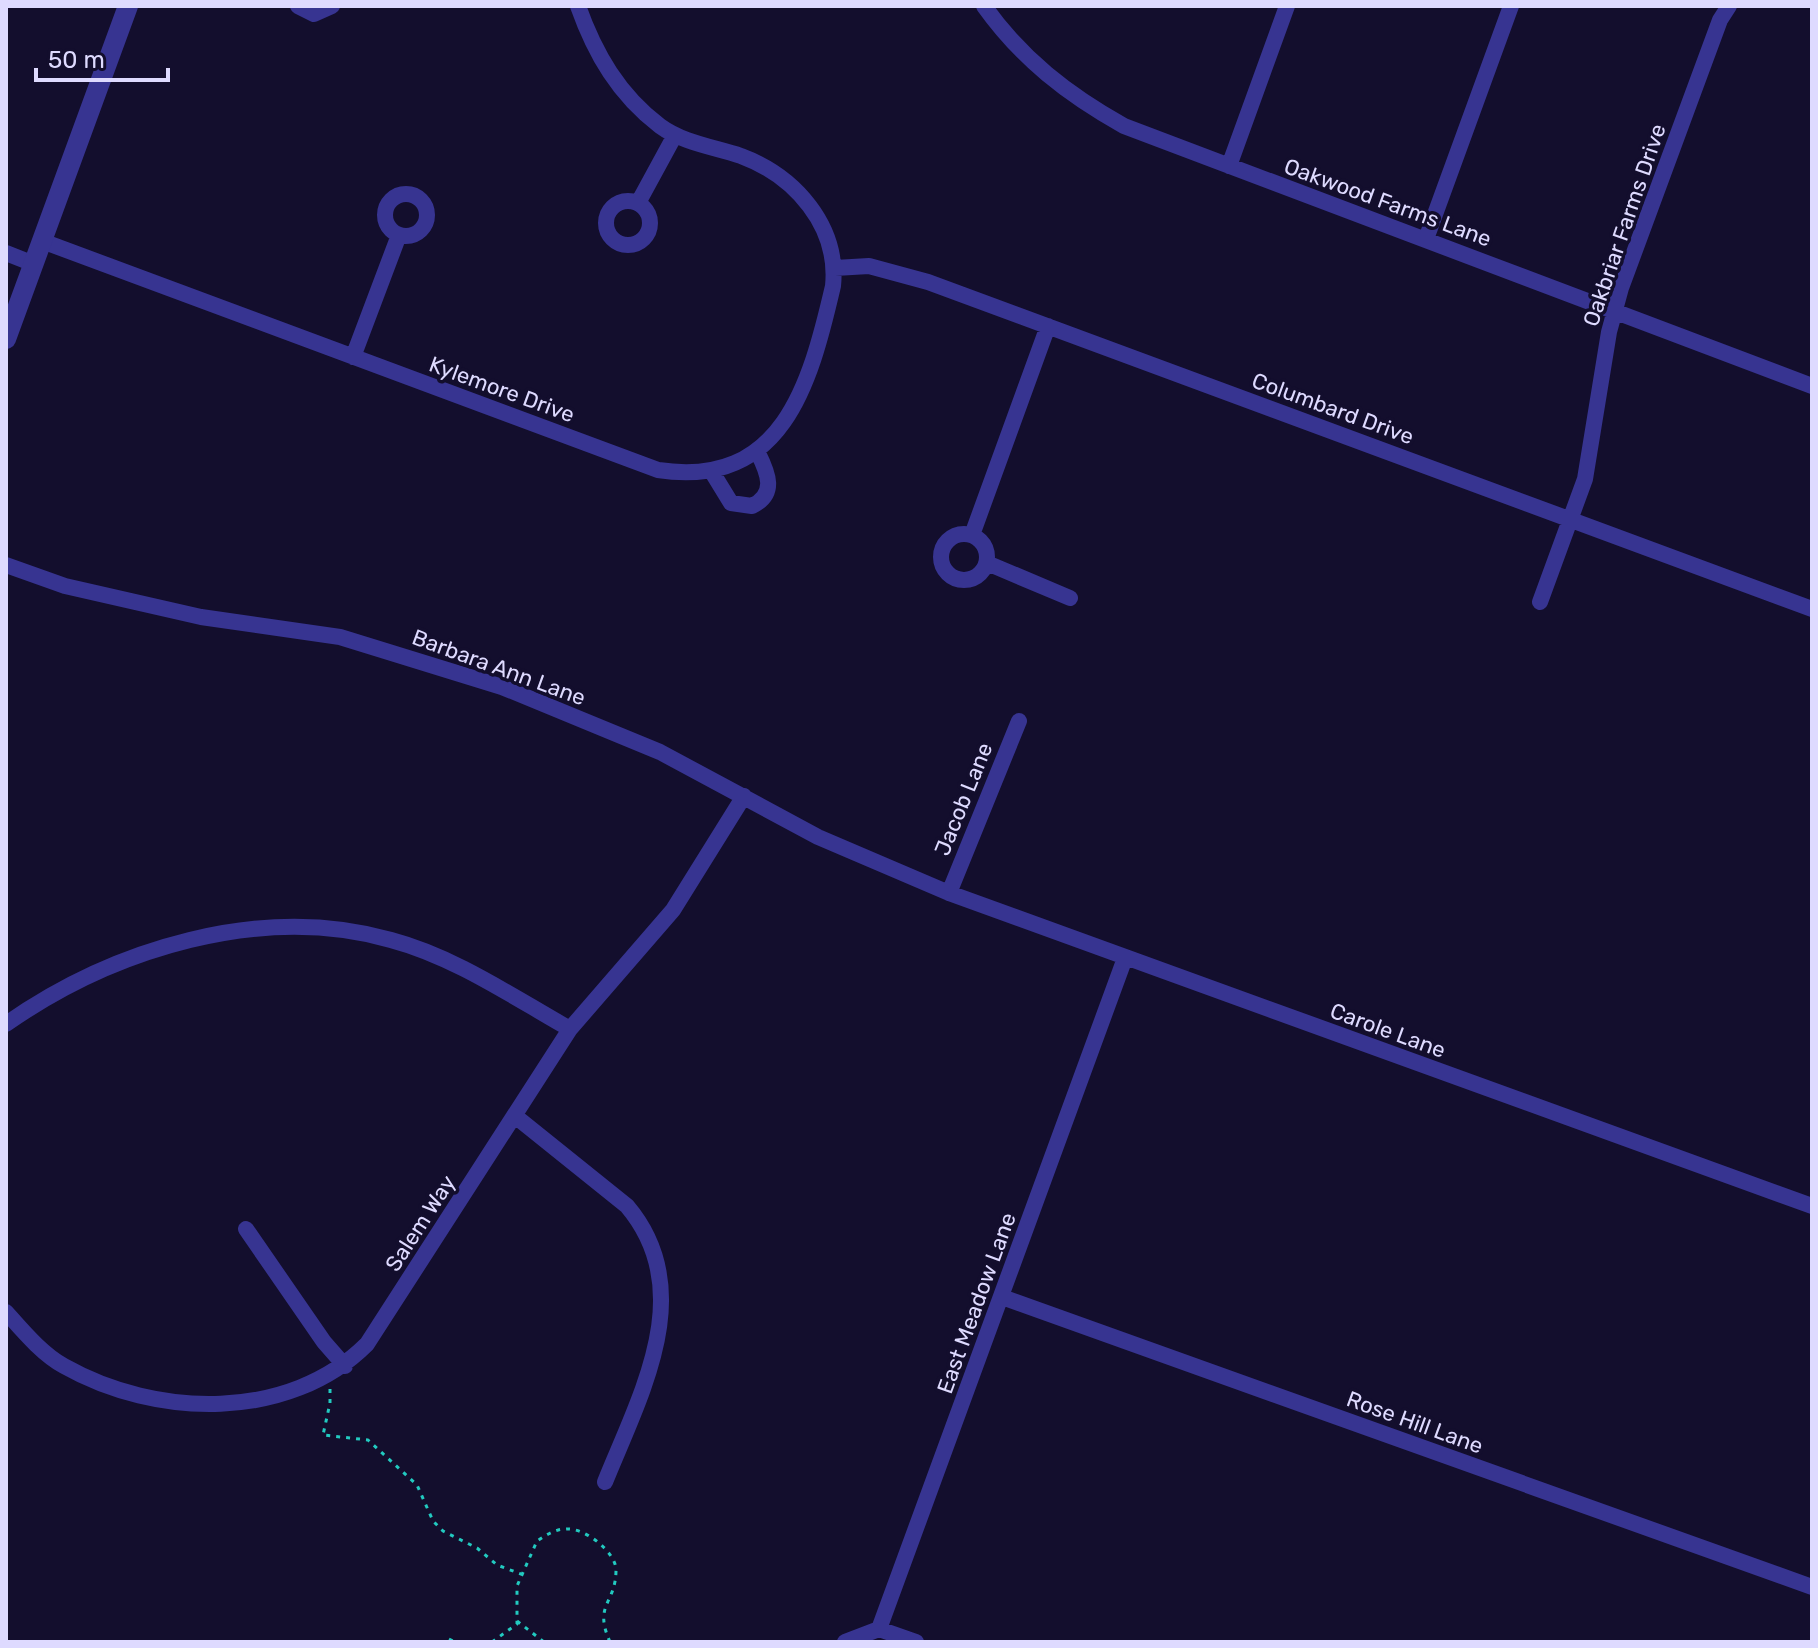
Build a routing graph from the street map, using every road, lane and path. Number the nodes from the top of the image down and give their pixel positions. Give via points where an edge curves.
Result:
1 (128, 6) edge
2 (298, 6) edge
3 (332, 6) edge
4 (578, 6) edge
5 (984, 6) edge
6 (1287, 6) edge
7 (1511, 6) edge
8 (1729, 6) edge
9 (675, 135) junction
10 (1229, 166) junction
11 (638, 203) dead end
12 (399, 235) dead end
13 (1426, 239) junction
14 (42, 241) junction
15 (6, 253) edge
16 (34, 264) junction
17 (835, 268) junction
18 (1615, 310) junction
19 (1048, 326) junction
20 (6, 339) edge
21 (353, 357) junction
22 (1812, 386) edge
23 (758, 453) junction
24 (712, 472) junction
25 (1571, 520) junction
26 (972, 535) junction
27 (987, 563) junction
28 (6, 565) edge
29 (1070, 598) dead end
30 (1540, 602) dead end
31 (1812, 609) edge
32 (1019, 721) dead end
33 (744, 796) junction
34 (949, 893) junction
35 (1125, 958) junction
36 (6, 1024) edge
37 (570, 1029) junction
38 (515, 1116) junction
39 (1812, 1206) edge
40 (246, 1229) dead end
41 (1002, 1297) junction
42 (6, 1312) edge
43 (345, 1366) junction
44 (325, 1378) junction
45 (605, 1482) dead end
46 (521, 1574) junction
47 (1812, 1587) edge
48 (517, 1621) junction
49 (879, 1629) junction
50 (449, 1639) dead end
51 (455, 1642) edge
52 (492, 1642) edge
53 (544, 1642) edge
54 (610, 1642) edge
55 (845, 1642) edge
56 (916, 1642) edge

1 - 14 street
2 - 3 street via 314,14
4 - 9 street via 617,83
5 - 10 street, Oakwood Farms Lane via 1033,65 1084,103 1124,126
6 - 10 street
7 - 13 street
8 - 18 street, Oakbriar Farms Drive
9 - 11 street
9 - 17 street via 743,157 789,183 823,226
10 - 13 street, Oakwood Farms Lane
12 - 21 street
13 - 18 street, Oakwood Farms Lane
14 - 16 street
14 - 21 street, Kylemore Drive
15 - 16 street
16 - 20 street
17 - 19 street, Columbard Drive via 869,266 897,272
17 - 23 street, Kylemore Drive via 799,395
18 - 22 street, Oakwood Farms Lane
18 - 25 street, Oakbriar Farms Drive via 1585,479
19 - 25 street, Columbard Drive
19 - 26 street
21 - 24 street, Kylemore Drive via 658,470
23 - 24 street, Kylemore Drive
23 - 24 street via 769,481 766,496 752,506 731,503
25 - 30 street, Oakbriar Farms Drive
25 - 31 street, Columbard Drive
26 - 27 street via 983,543
26 - 27 street via 956,534 944,544 943,567 962,580 977,576
27 - 29 street
28 - 33 street, Barbara Ann Lane via 65,586 201,617 340,637 400,654 562,710
32 - 34 street, Jacob Lane
33 - 34 street, Barbara Ann Lane via 818,837
33 - 37 street, Salem Way via 673,910
34 - 35 street, Carole Lane
35 - 39 street, Carole Lane
35 - 41 street, East Meadow Lane
36 - 37 street via 48,994 131,956 234,933 294,928 337,930 406,944
37 - 38 street, Salem Way
38 - 43 street, Salem Way via 367,1344
38 - 45 street via 627,1206 640,1221 657,1261 663,1302 659,1334
40 - 43 street
41 - 47 street, Rose Hill Lane
41 - 49 street, East Meadow Lane
42 - 44 street, Salem Way via 62,1366 140,1399 241,1401 281,1395
43 - 44 street, Salem Way
44 - 46 path via 330,1403 323,1435 368,1440 417,1485 443,1531
46 - 48 path
46 - 54 path via 537,1541 548,1533 567,1528 594,1540 612,1556 616,1568 601,1617
48 - 52 path
48 - 53 path
49 - 55 street
49 - 56 street
50 - 51 path

